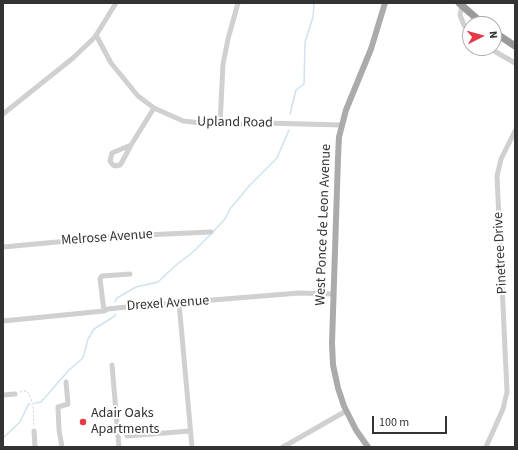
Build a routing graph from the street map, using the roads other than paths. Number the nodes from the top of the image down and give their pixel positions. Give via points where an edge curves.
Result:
1 (116, 3) edge
2 (238, 3) edge
3 (385, 3) edge
4 (461, 4) edge
5 (474, 16) edge
6 (462, 20) edge
7 (96, 35) junction
8 (502, 37) edge
9 (515, 46) edge
10 (502, 56) edge
11 (515, 63) edge
12 (154, 108) junction
13 (3, 114) edge
14 (220, 125) junction
15 (342, 125) junction
16 (515, 131) edge
17 (131, 145) junction
18 (211, 232) dead end
19 (3, 247) edge
20 (130, 274) dead end
21 (333, 294) junction
22 (179, 303) junction
23 (104, 311) junction
24 (3, 321) edge
25 (112, 365) dead end
26 (66, 382) dead end
27 (15, 394) road end
28 (3, 395) edge
29 (346, 411) junction
30 (34, 431) road end
31 (190, 431) junction
32 (127, 436) dead end
33 (35, 447) edge
34 (62, 447) edge
35 (119, 447) edge
36 (192, 447) edge
37 (283, 447) edge
38 (368, 447) edge
39 (486, 447) edge

1 - 7 street
2 - 14 street via 223,64
3 - 15 main road, West Ponce de Leon Avenue
4 - 5 highway
4 - 6 street
7 - 12 street, Upland Road via 111,63 138,96
7 - 13 street via 73,58
8 - 9 highway
10 - 11 street
12 - 14 street, Upland Road via 183,121
12 - 17 street
14 - 15 street, Upland Road
15 - 21 main road, West Ponce de Leon Avenue via 338,158
16 - 39 street, Pinetree Drive via 500,159 498,176 507,392 503,409
17 - 17 street via 120,165 113,165 110,161 112,153
18 - 19 street, Melrose Avenue via 122,236
20 - 23 street via 102,276 100,279
21 - 22 street, Drexel Avenue via 299,293
21 - 29 main road, West Ponce de Leon Avenue via 333,365
22 - 23 street, Drexel Avenue
22 - 31 street
23 - 24 street, Drexel Avenue
25 - 35 street
26 - 34 street via 68,404 58,407
27 - 28 street
29 - 37 street
29 - 38 main road, West Ponce de Leon Avenue
30 - 33 street
31 - 32 street
31 - 36 street

